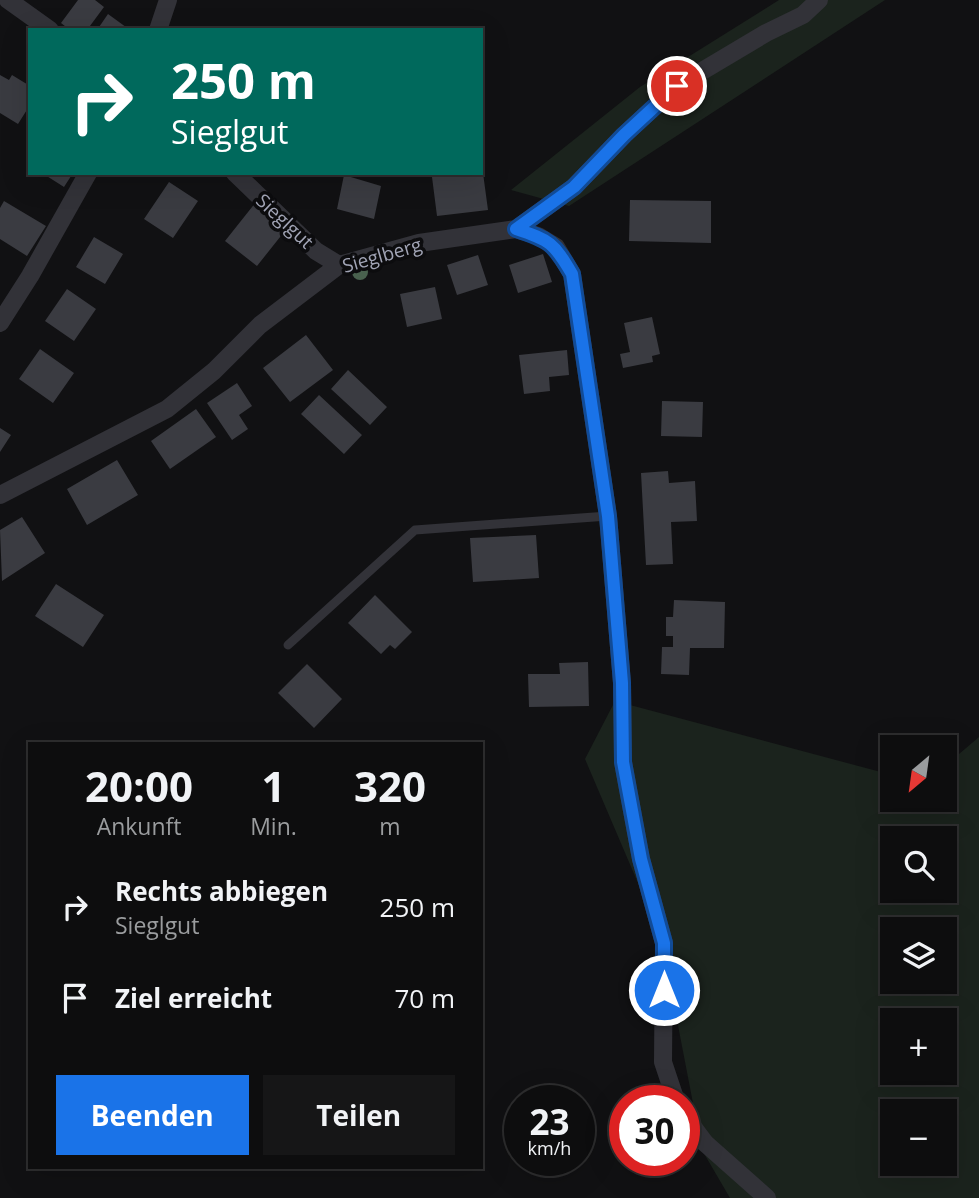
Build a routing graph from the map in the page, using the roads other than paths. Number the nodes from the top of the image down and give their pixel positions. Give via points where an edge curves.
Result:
1 (8, 0) edge
2 (168, 0) edge
3 (819, 0) edge
4 (47, 28) edge
5 (159, 28) edge
6 (87, 175) edge
7 (237, 175) edge
8 (516, 229) junction
9 (339, 265) junction
10 (0, 323) edge
11 (0, 495) edge
12 (608, 516) junction
13 (288, 645) dead end
14 (671, 1085) edge
15 (700, 1136) edge
16 (767, 1198) edge

1 - 4 street
2 - 5 street
3 - 8 street via 803,15 677,86 574,187
6 - 10 street
7 - 9 street, Sieglgut via 316,251
8 - 9 street, Sieglberg via 419,243
8 - 12 street via 556,247 572,274
9 - 11 street, Sieglberg via 260,325 167,409
12 - 13 lane via 415,530
12 - 14 street via 622,683 623,762 641,859 664,943 663,1062
15 - 16 street

